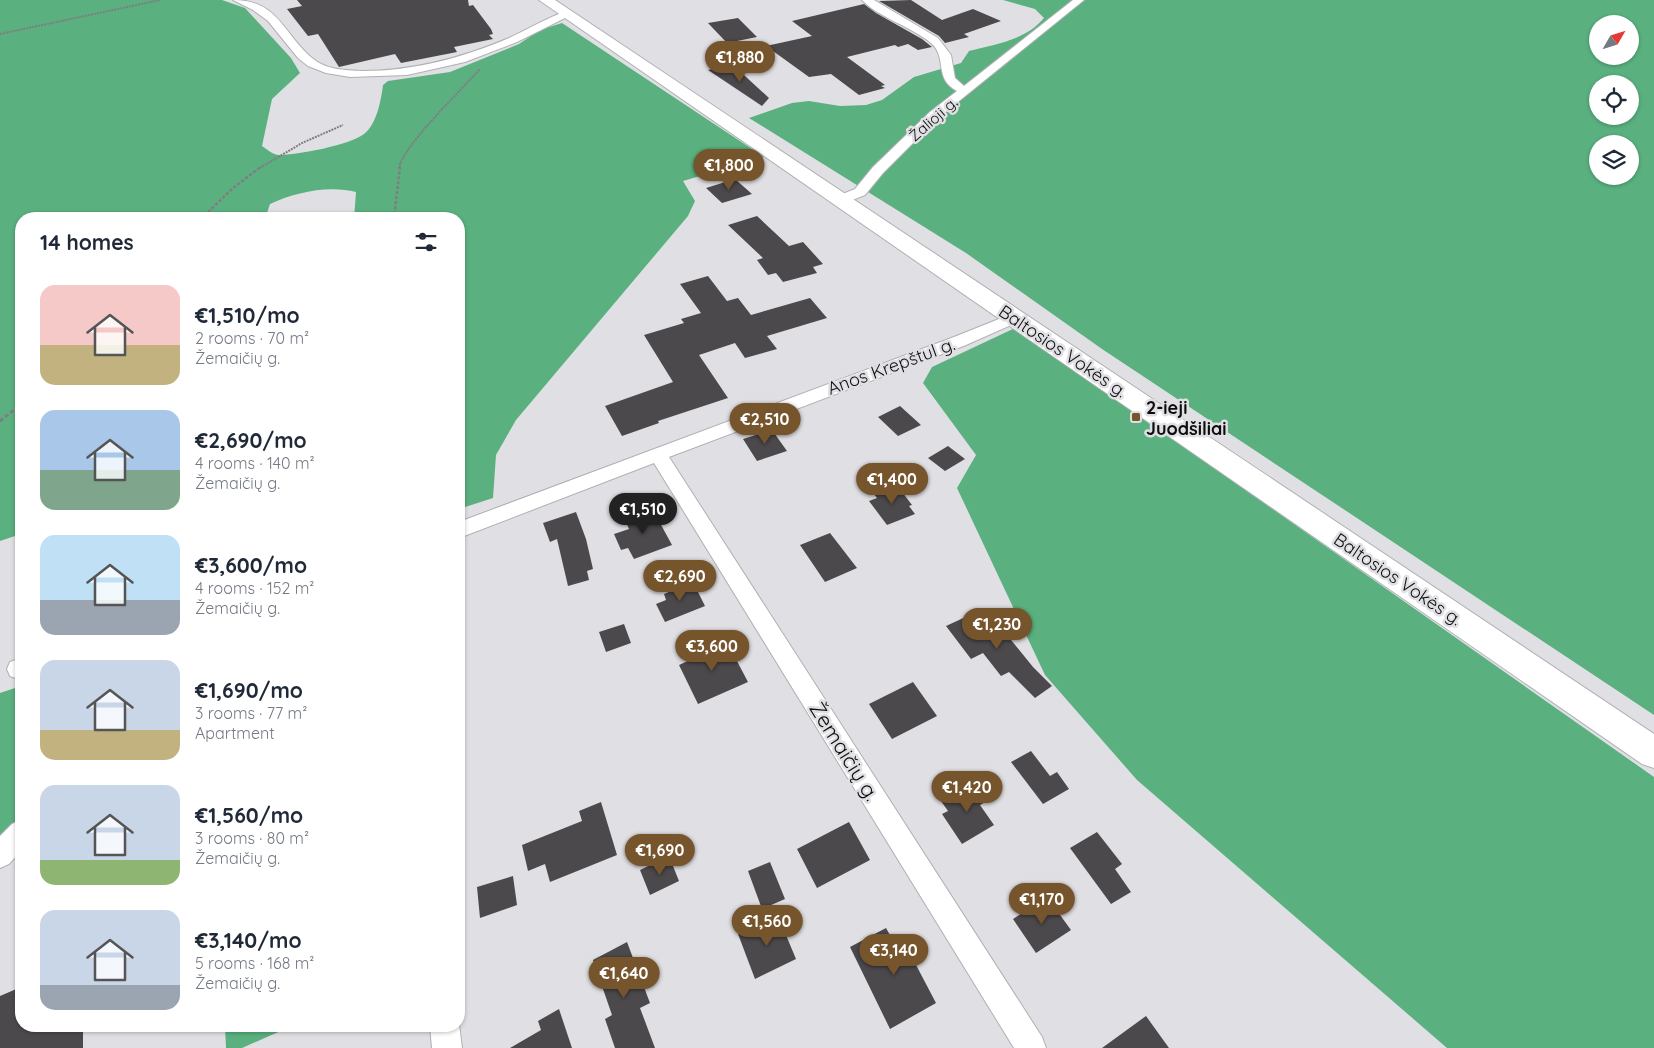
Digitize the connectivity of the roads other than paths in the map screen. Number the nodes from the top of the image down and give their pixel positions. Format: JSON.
{"nodes":[{"id":1,"x":238,"y":0,"type":"edge"},
{"id":2,"x":546,"y":0,"type":"edge"},
{"id":3,"x":867,"y":0,"type":"edge"},
{"id":4,"x":1080,"y":0,"type":"edge"},
{"id":5,"x":568,"y":14,"type":"junction"},
{"id":6,"x":965,"y":91,"type":"junction"},
{"id":7,"x":840,"y":200,"type":"junction"},
{"id":8,"x":1014,"y":318,"type":"junction"},
{"id":9,"x":658,"y":454,"type":"junction"},
{"id":10,"x":465,"y":528,"type":"edge"},
{"id":11,"x":1654,"y":753,"type":"edge"},
{"id":12,"x":15,"y":839,"type":"edge"},
{"id":13,"x":0,"y":855,"type":"edge"},
{"id":14,"x":446,"y":1032,"type":"edge"},
{"id":15,"x":447,"y":1048,"type":"edge"},
{"id":16,"x":1031,"y":1048,"type":"edge"}],
"edges":[{"from":1,"to":5,"type":"street"},
{"from":2,"to":5,"type":"main road","name":"Baltosios Vokės g."},
{"from":3,"to":6,"type":"street","name":"Žalioji g."},
{"from":4,"to":6,"type":"street"},
{"from":5,"to":7,"type":"main road","name":"Baltosios Vokės g."},
{"from":6,"to":7,"type":"street","name":"Žalioji g."},
{"from":7,"to":8,"type":"main road","name":"Baltosios Vokės g."},
{"from":8,"to":9,"type":"street","name":"Anos Krepštul g."},
{"from":8,"to":11,"type":"main road","name":"Baltosios Vokės g."},
{"from":9,"to":10,"type":"street","name":"Anos Krepštul g."},
{"from":9,"to":16,"type":"street","name":"Žemaičių g."},
{"from":12,"to":13,"type":"street"},
{"from":14,"to":15,"type":"street"}]}
